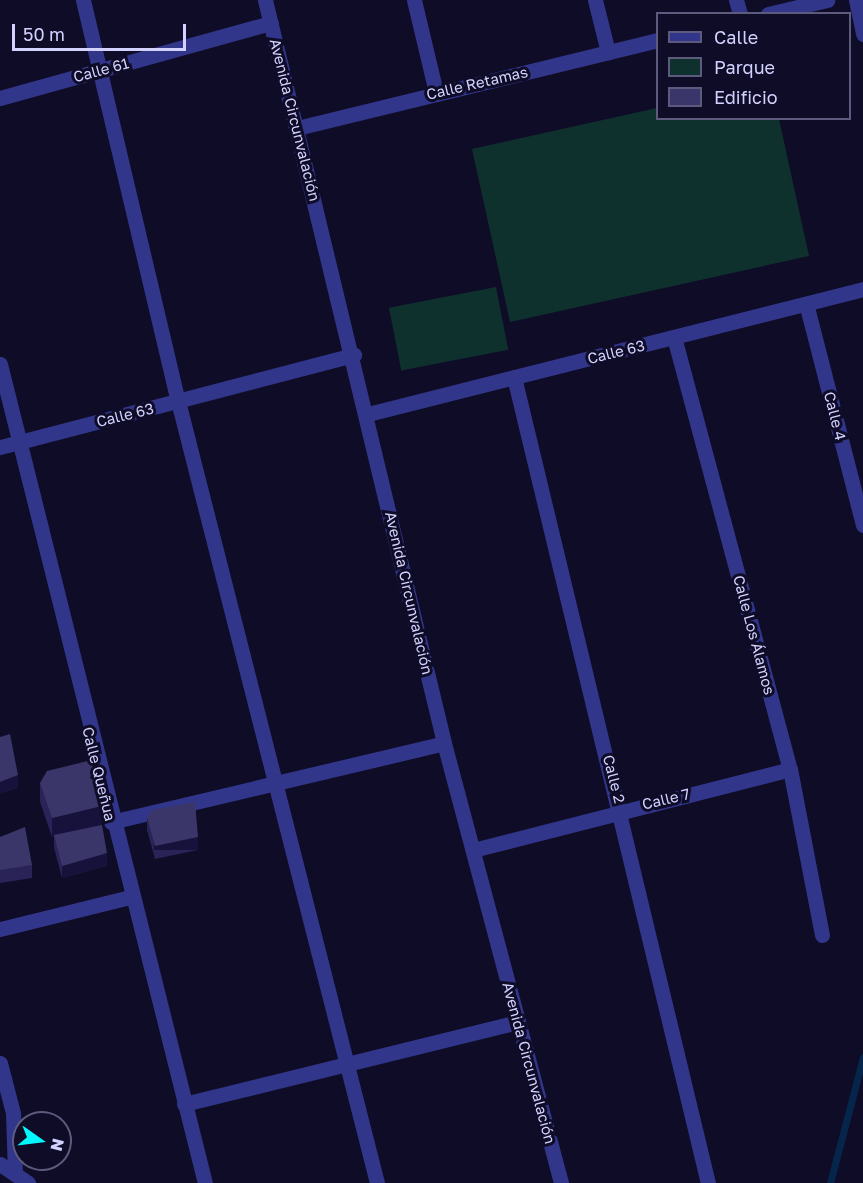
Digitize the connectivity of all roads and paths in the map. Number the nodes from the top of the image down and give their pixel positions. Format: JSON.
{"nodes":[{"id":1,"x":83,"y":0,"type":"edge"},
{"id":2,"x":266,"y":0,"type":"edge"},
{"id":3,"x":414,"y":0,"type":"edge"},
{"id":4,"x":595,"y":0,"type":"edge"},
{"id":5,"x":827,"y":0,"type":"edge"},
{"id":6,"x":855,"y":0,"type":"edge"},
{"id":7,"x":776,"y":12,"type":"edge"},
{"id":8,"x":271,"y":23,"type":"junction"},
{"id":9,"x":863,"y":34,"type":"edge"},
{"id":10,"x":656,"y":40,"type":"edge"},
{"id":11,"x":608,"y":52,"type":"junction"},
{"id":12,"x":100,"y":71,"type":"junction"},
{"id":13,"x":436,"y":92,"type":"junction"},
{"id":14,"x":0,"y":98,"type":"edge"},
{"id":15,"x":297,"y":128,"type":"junction"},
{"id":16,"x":863,"y":289,"type":"edge"},
{"id":17,"x":807,"y":307,"type":"junction"},
{"id":18,"x":674,"y":337,"type":"junction"},
{"id":19,"x":354,"y":355,"type":"junction"},
{"id":20,"x":0,"y":364,"type":"edge"},
{"id":21,"x":513,"y":377,"type":"junction"},
{"id":22,"x":178,"y":401,"type":"junction"},
{"id":23,"x":368,"y":414,"type":"junction"},
{"id":24,"x":18,"y":442,"type":"junction"},
{"id":25,"x":0,"y":447,"type":"edge"},
{"id":26,"x":863,"y":525,"type":"edge"},
{"id":27,"x":444,"y":743,"type":"junction"},
{"id":28,"x":790,"y":769,"type":"junction"},
{"id":29,"x":277,"y":782,"type":"junction"},
{"id":30,"x":621,"y":809,"type":"junction"},
{"id":31,"x":111,"y":822,"type":"junction"},
{"id":32,"x":473,"y":850,"type":"junction"},
{"id":33,"x":130,"y":897,"type":"junction"},
{"id":34,"x":0,"y":928,"type":"edge"},
{"id":35,"x":822,"y":935,"type":"dead end"},
{"id":36,"x":518,"y":1022,"type":"junction"},
{"id":37,"x":0,"y":1063,"type":"edge"},
{"id":38,"x":351,"y":1065,"type":"junction"},
{"id":39,"x":184,"y":1104,"type":"junction"},
{"id":40,"x":0,"y":1164,"type":"edge"},
{"id":41,"x":21,"y":1179,"type":"edge"},
{"id":42,"x":205,"y":1183,"type":"edge"},
{"id":43,"x":377,"y":1183,"type":"edge"},
{"id":44,"x":561,"y":1183,"type":"edge"},
{"id":45,"x":708,"y":1183,"type":"edge"}],
"edges":[{"from":1,"to":12,"type":"street"},
{"from":2,"to":8,"type":"street","name":"Avenida Circunvalación"},
{"from":3,"to":13,"type":"street"},
{"from":4,"to":11,"type":"street"},
{"from":5,"to":7,"type":"street"},
{"from":6,"to":9,"type":"street"},
{"from":8,"to":12,"type":"street","name":"Calle 61"},
{"from":8,"to":15,"type":"street","name":"Avenida Circunvalación"},
{"from":10,"to":11,"type":"street","name":"Calle Retamas"},
{"from":11,"to":13,"type":"street","name":"Calle Retamas"},
{"from":12,"to":14,"type":"street","name":"Calle 61"},
{"from":12,"to":22,"type":"street"},
{"from":13,"to":15,"type":"street","name":"Calle Retamas"},
{"from":15,"to":19,"type":"street","name":"Avenida Circunvalación"},
{"from":16,"to":17,"type":"street","name":"Calle 63"},
{"from":17,"to":18,"type":"street","name":"Calle 63"},
{"from":17,"to":26,"type":"street","name":"Calle 4"},
{"from":18,"to":21,"type":"street","name":"Calle 63"},
{"from":18,"to":28,"type":"street","name":"Calle Los Álamos"},
{"from":19,"to":22,"type":"street","name":"Calle 63"},
{"from":19,"to":23,"type":"street","name":"Avenida Circunvalación"},
{"from":20,"to":24,"type":"street","name":"Calle Queñua"},
{"from":21,"to":23,"type":"street","name":"Calle 63"},
{"from":21,"to":30,"type":"street","name":"Calle 2"},
{"from":22,"to":24,"type":"street","name":"Calle 63"},
{"from":22,"to":29,"type":"street"},
{"from":23,"to":27,"type":"street","name":"Avenida Circunvalación"},
{"from":24,"to":25,"type":"street","name":"Calle 63"},
{"from":24,"to":31,"type":"street","name":"Calle Queñua"},
{"from":27,"to":29,"type":"street"},
{"from":27,"to":32,"type":"street","name":"Avenida Circunvalación"},
{"from":28,"to":30,"type":"street","name":"Calle 7"},
{"from":28,"to":35,"type":"street","name":"Calle Los Álamos"},
{"from":29,"to":31,"type":"street"},
{"from":29,"to":38,"type":"street"},
{"from":30,"to":32,"type":"street","name":"Calle 7"},
{"from":30,"to":45,"type":"street","name":"Calle 2"},
{"from":31,"to":33,"type":"street","name":"Calle Queñua"},
{"from":32,"to":36,"type":"street","name":"Avenida Circunvalación"},
{"from":33,"to":34,"type":"street"},
{"from":33,"to":39,"type":"street","name":"Calle Queñua"},
{"from":36,"to":38,"type":"street"},
{"from":36,"to":44,"type":"street","name":"Avenida Circunvalación"},
{"from":37,"to":41,"type":"street"},
{"from":38,"to":39,"type":"street"},
{"from":38,"to":43,"type":"street"},
{"from":39,"to":42,"type":"street","name":"Calle Queñua"},
{"from":40,"to":41,"type":"street"}]}
